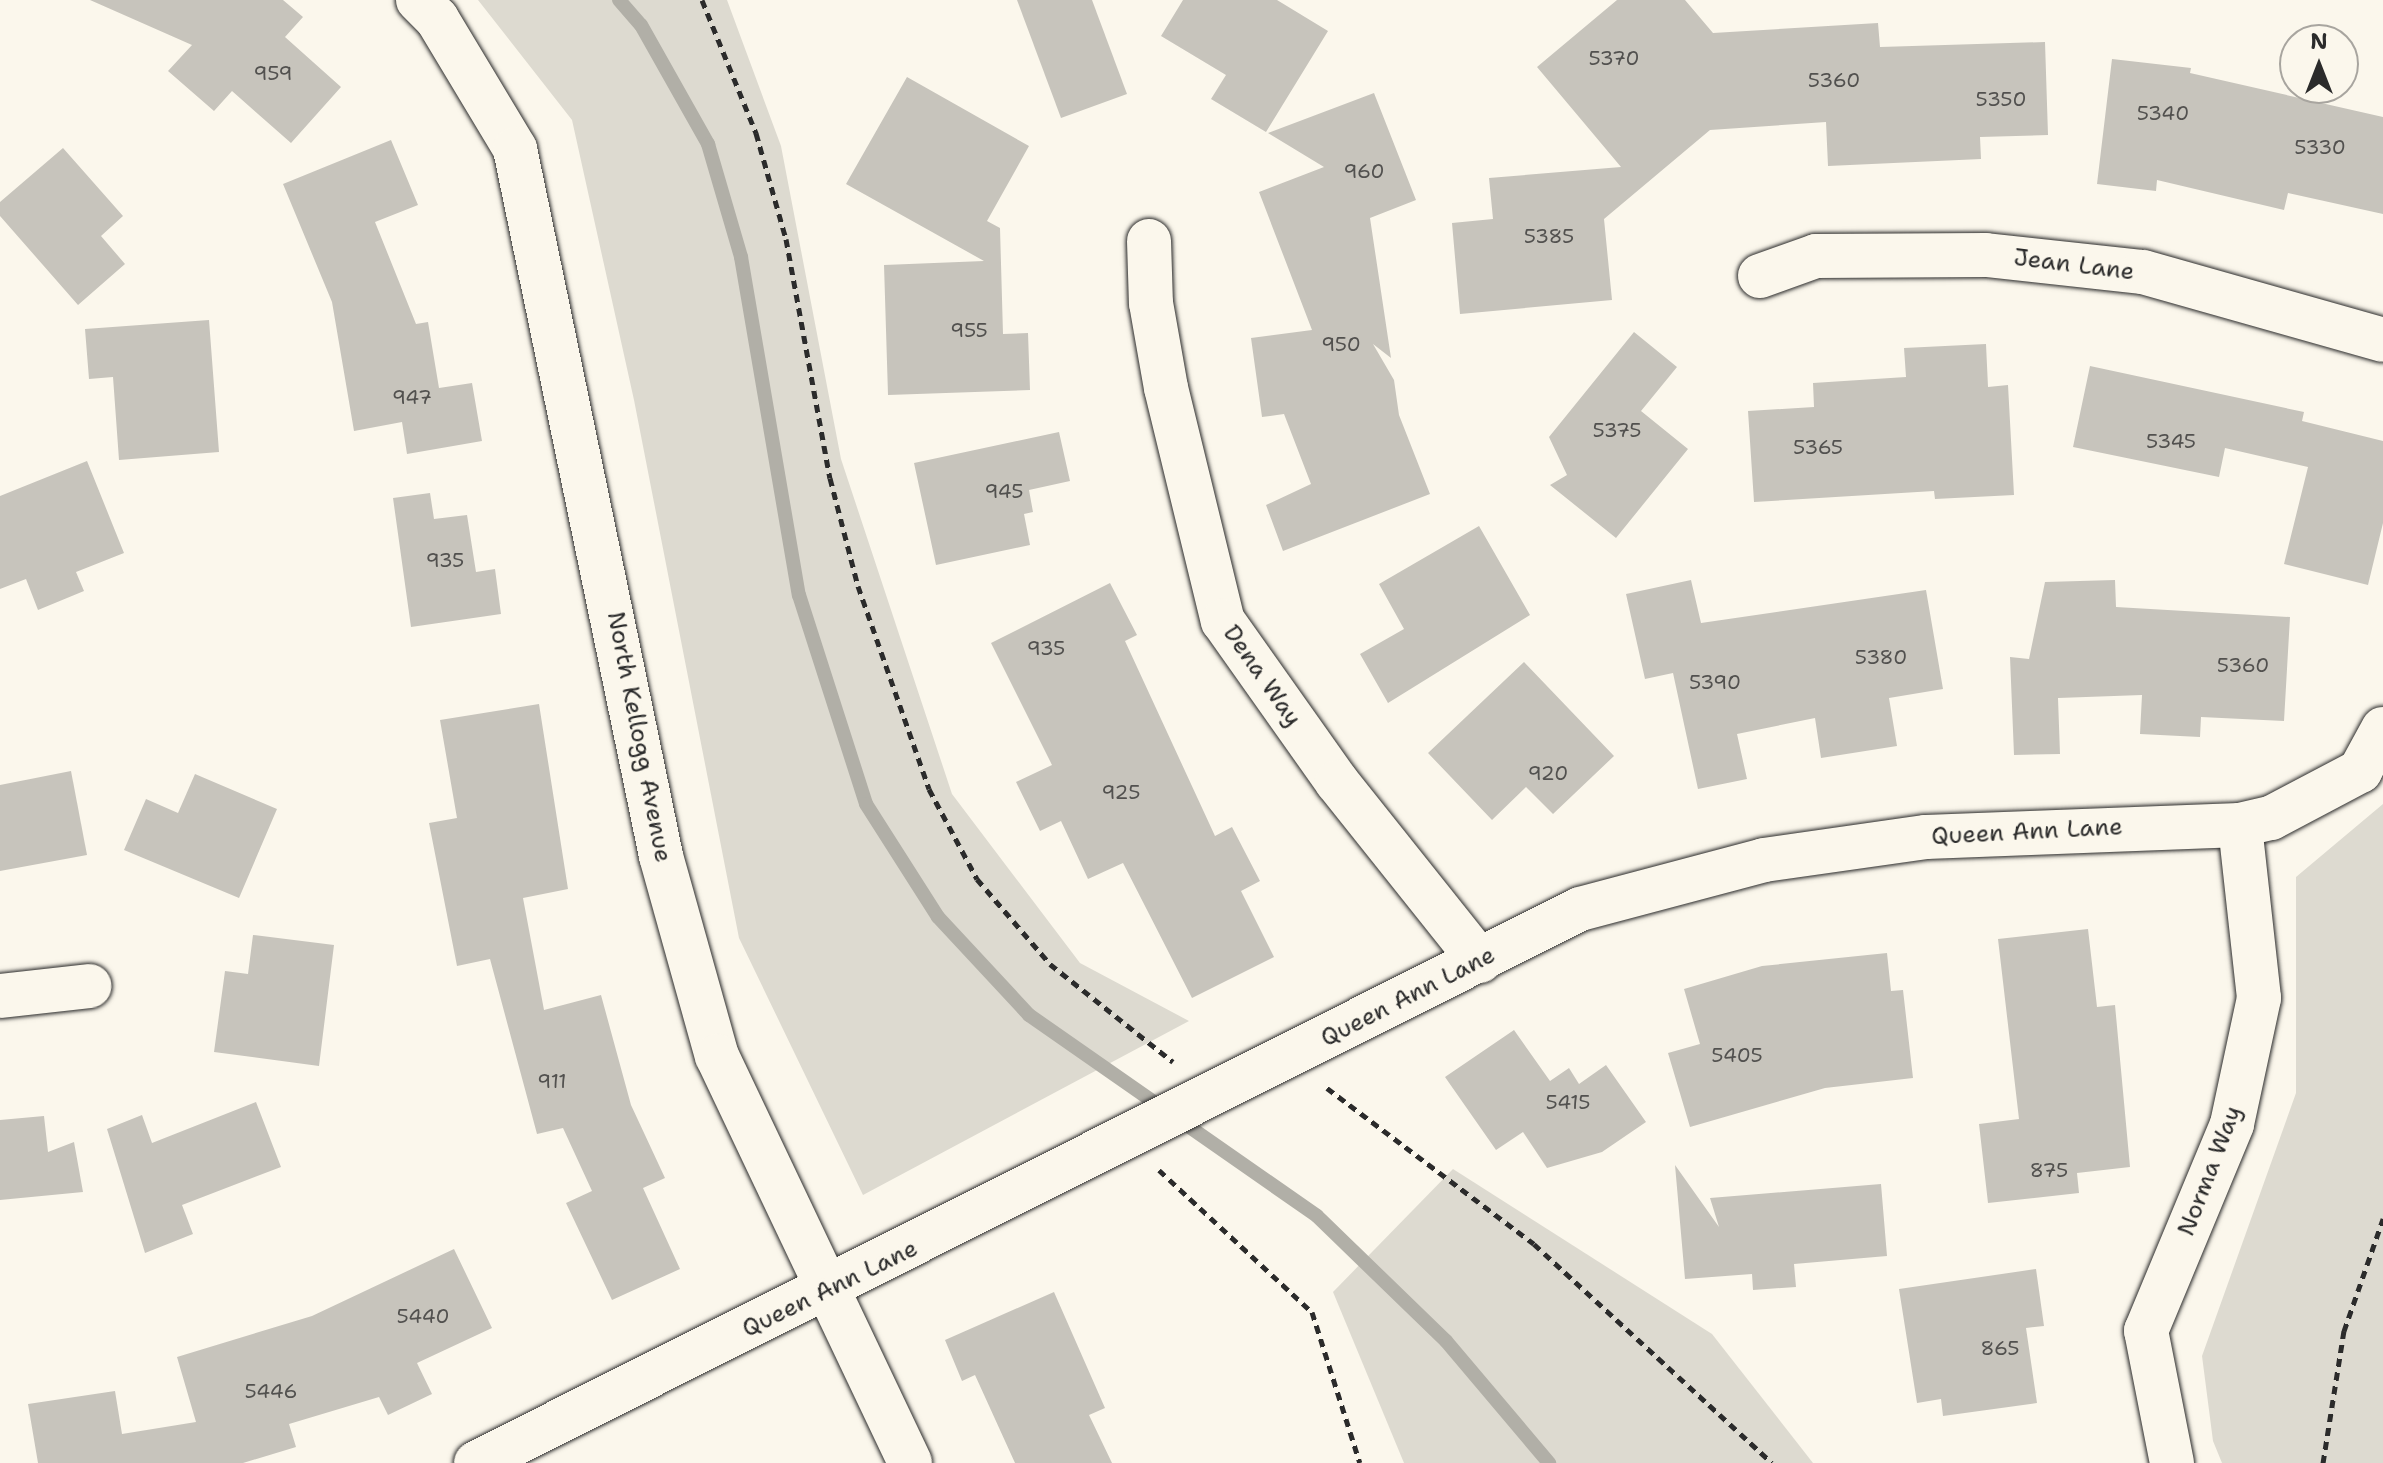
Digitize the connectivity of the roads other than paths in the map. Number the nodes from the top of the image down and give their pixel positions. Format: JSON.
{"nodes":[{"id":1,"x":418,"y":0,"type":"edge"},
{"id":2,"x":1149,"y":241,"type":"dead end"},
{"id":3,"x":1760,"y":276,"type":"dead end"},
{"id":4,"x":2383,"y":340,"type":"edge"},
{"id":5,"x":2383,"y":729,"type":"edge"},
{"id":6,"x":2240,"y":825,"type":"junction"},
{"id":7,"x":1480,"y":961,"type":"junction"},
{"id":8,"x":89,"y":986,"type":"dead end"},
{"id":9,"x":0,"y":996,"type":"edge"},
{"id":10,"x":825,"y":1293,"type":"junction"},
{"id":11,"x":476,"y":1463,"type":"edge"},
{"id":12,"x":910,"y":1463,"type":"edge"},
{"id":13,"x":2172,"y":1463,"type":"edge"}],
"edges":[{"from":1,"to":10,"type":"street","name":"North Kellogg Avenue"},
{"from":2,"to":7,"type":"street","name":"Dena Way"},
{"from":3,"to":4,"type":"street","name":"Jean Lane"},
{"from":5,"to":6,"type":"street","name":"Queen Ann Lane"},
{"from":6,"to":7,"type":"street","name":"Queen Ann Lane"},
{"from":6,"to":13,"type":"street","name":"Norma Way"},
{"from":7,"to":10,"type":"street","name":"Queen Ann Lane"},
{"from":8,"to":9,"type":"street"},
{"from":10,"to":11,"type":"street","name":"Queen Ann Lane"},
{"from":10,"to":12,"type":"street","name":"North Kellogg Avenue"}]}
